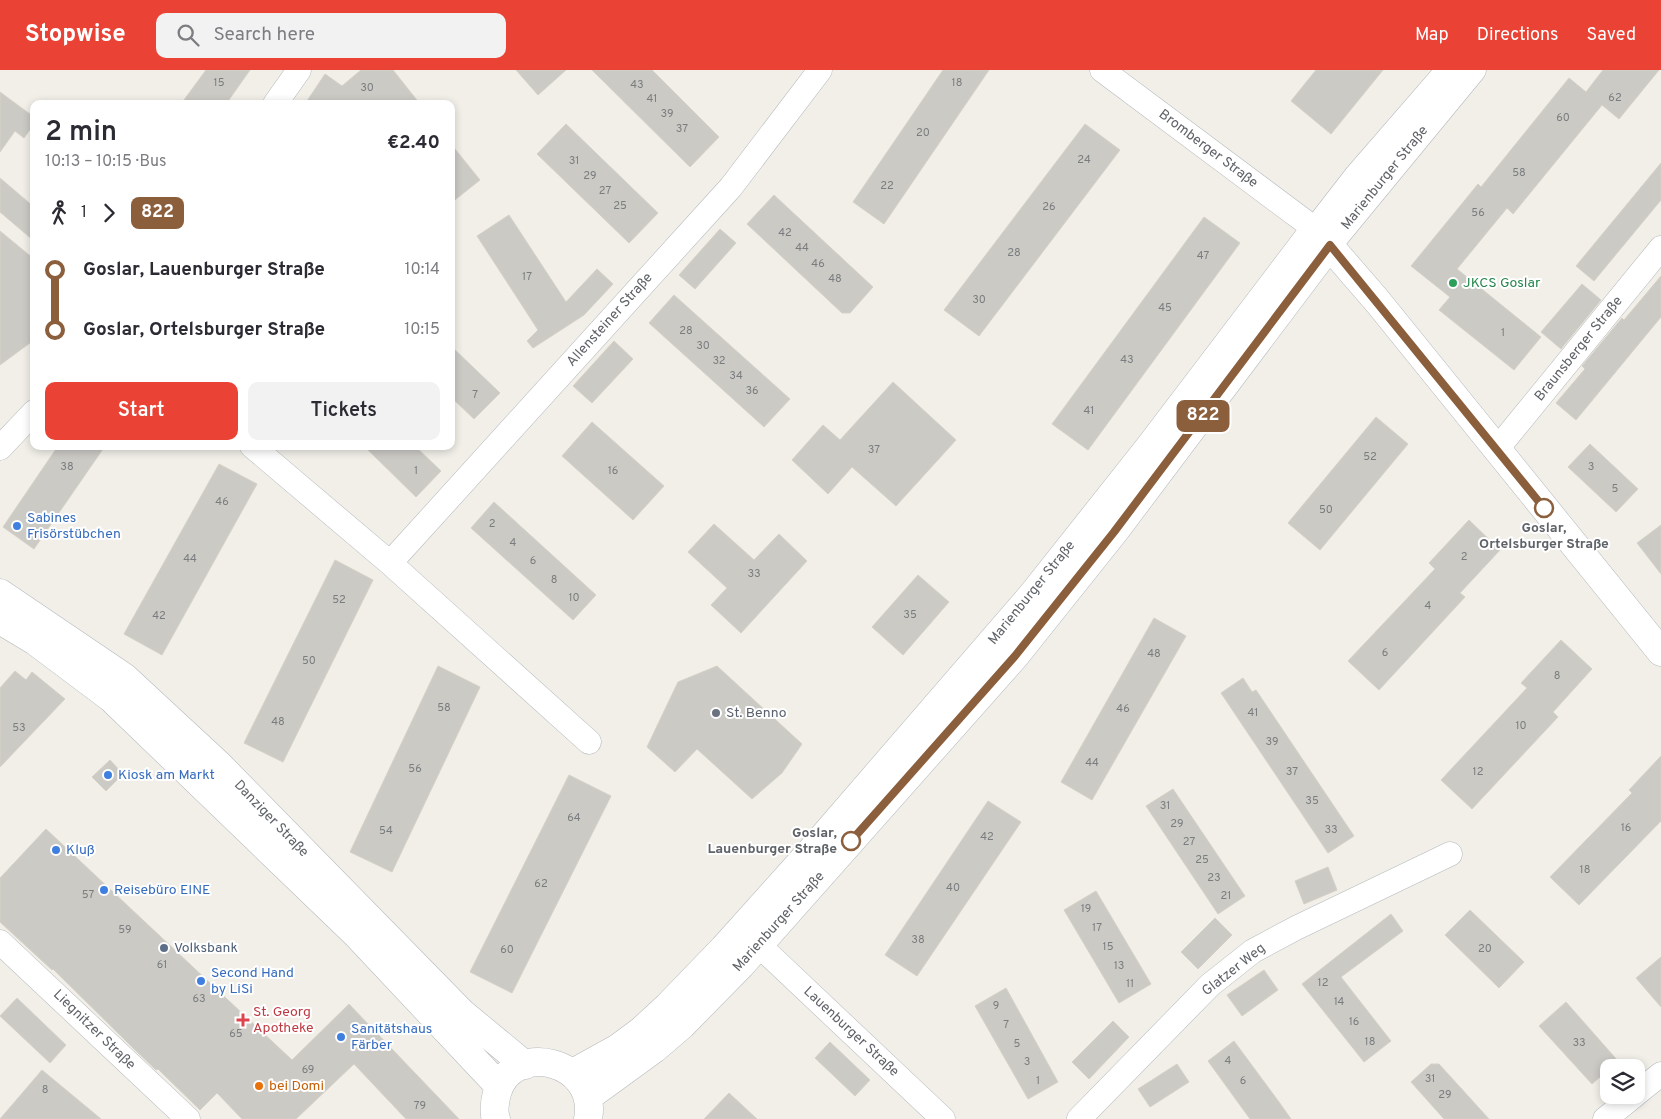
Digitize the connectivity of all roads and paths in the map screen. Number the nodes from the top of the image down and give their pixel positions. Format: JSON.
{"nodes":[{"id":1,"x":299,"y":70,"type":"edge"},
{"id":2,"x":820,"y":70,"type":"edge"},
{"id":3,"x":1448,"y":70,"type":"edge"},
{"id":4,"x":1474,"y":70,"type":"edge"},
{"id":5,"x":1111,"y":72,"type":"edge"},
{"id":6,"x":277,"y":100,"type":"edge"},
{"id":7,"x":1322,"y":237,"type":"junction"},
{"id":8,"x":1661,"y":248,"type":"edge"},
{"id":9,"x":30,"y":416,"type":"edge"},
{"id":10,"x":0,"y":448,"type":"edge"},
{"id":11,"x":1497,"y":449,"type":"junction"},
{"id":12,"x":257,"y":450,"type":"edge"},
{"id":13,"x":390,"y":563,"type":"junction"},
{"id":14,"x":0,"y":593,"type":"edge"},
{"id":15,"x":0,"y":620,"type":"edge"},
{"id":16,"x":1661,"y":652,"type":"edge"},
{"id":17,"x":589,"y":742,"type":"dead end"},
{"id":18,"x":1450,"y":854,"type":"dead end"},
{"id":19,"x":750,"y":937,"type":"junction"},
{"id":20,"x":0,"y":942,"type":"edge"},
{"id":21,"x":525,"y":1065,"type":"junction"},
{"id":22,"x":573,"y":1073,"type":"junction"},
{"id":23,"x":1661,"y":1074,"type":"edge"},
{"id":24,"x":499,"y":1086,"type":"junction"},
{"id":25,"x":1645,"y":1086,"type":"edge"},
{"id":26,"x":1623,"y":1104,"type":"edge"},
{"id":27,"x":588,"y":1108,"type":"edge"},
{"id":28,"x":188,"y":1119,"type":"edge"},
{"id":29,"x":496,"y":1119,"type":"edge"},
{"id":30,"x":943,"y":1119,"type":"edge"},
{"id":31,"x":1079,"y":1119,"type":"edge"},
{"id":32,"x":1605,"y":1119,"type":"edge"}],
"edges":[{"from":1,"to":6,"type":"street"},
{"from":2,"to":13,"type":"street","name":"Allensteiner Straße"},
{"from":3,"to":7,"type":"street","name":"Marienburger Straße"},
{"from":4,"to":7,"type":"street","name":"Marienburger Straße"},
{"from":5,"to":7,"type":"street","name":"Bromberger Straße"},
{"from":7,"to":11,"type":"street"},
{"from":7,"to":19,"type":"street","name":"Marienburger Straße"},
{"from":8,"to":11,"type":"street","name":"Braunsberger Straße"},
{"from":9,"to":10,"type":"street"},
{"from":11,"to":16,"type":"street"},
{"from":12,"to":13,"type":"street"},
{"from":13,"to":17,"type":"street"},
{"from":14,"to":21,"type":"street","name":"Danziger Straße"},
{"from":15,"to":24,"type":"street","name":"Danziger Straße"},
{"from":18,"to":31,"type":"street","name":"Glatzer Weg"},
{"from":19,"to":22,"type":"street","name":"Marienburger Straße"},
{"from":19,"to":27,"type":"street","name":"Marienburger Straße"},
{"from":19,"to":30,"type":"street","name":"Lauenburger Straße"},
{"from":20,"to":28,"type":"street","name":"Liegnitzer Straße"},
{"from":21,"to":22,"type":"street"},
{"from":21,"to":24,"type":"street"},
{"from":22,"to":27,"type":"street","name":"Marienburger Straße"},
{"from":23,"to":25,"type":"street"},
{"from":24,"to":29,"type":"street"},
{"from":26,"to":32,"type":"street"}]}
